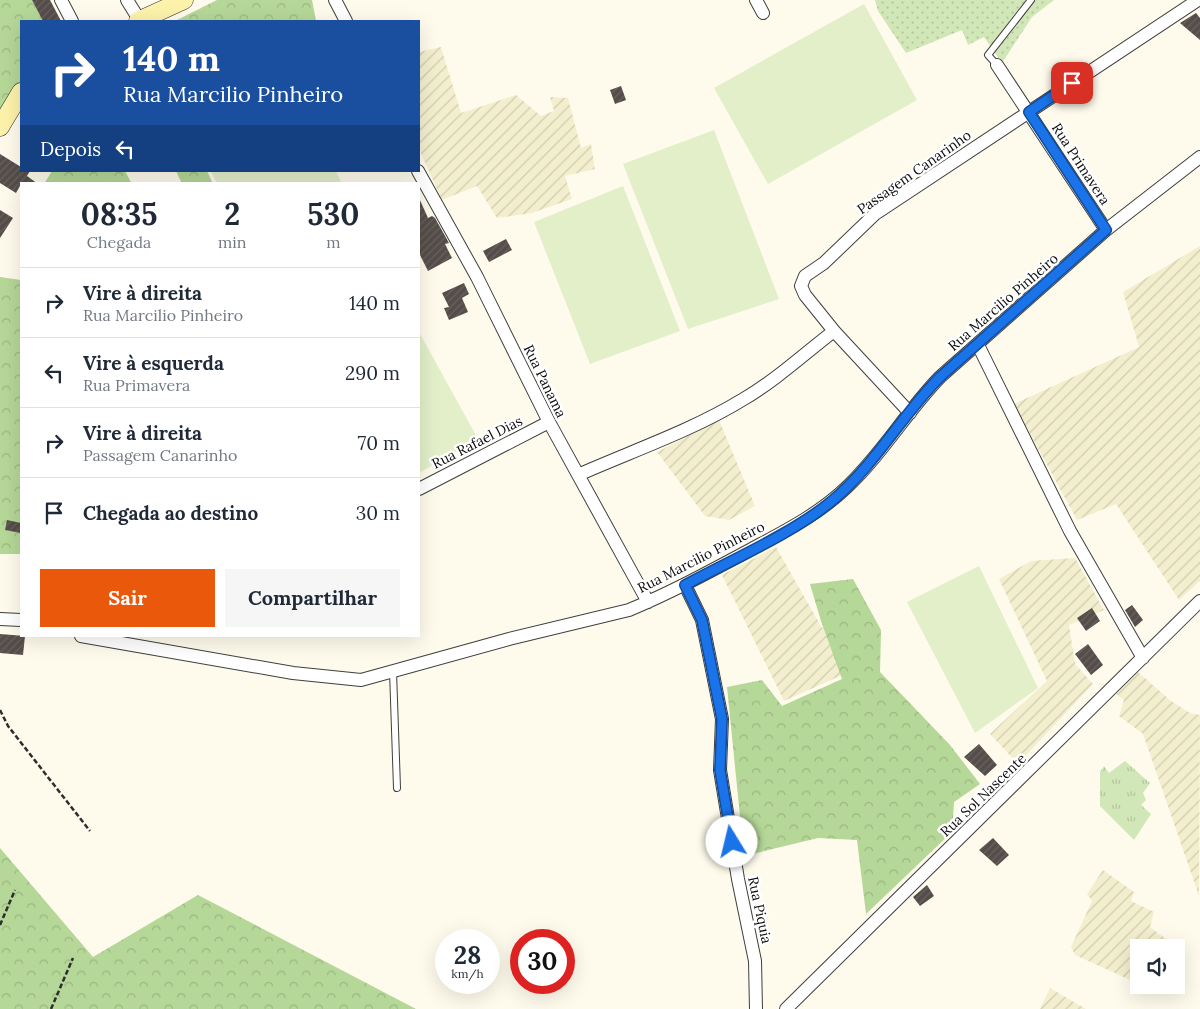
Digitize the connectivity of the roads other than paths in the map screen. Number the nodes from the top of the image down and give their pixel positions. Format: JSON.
{"nodes":[{"id":1,"x":61,"y":0,"type":"edge"},
{"id":2,"x":127,"y":0,"type":"edge"},
{"id":3,"x":184,"y":0,"type":"edge"},
{"id":4,"x":336,"y":0,"type":"edge"},
{"id":5,"x":756,"y":0,"type":"edge"},
{"id":6,"x":1031,"y":0,"type":"edge"},
{"id":7,"x":1198,"y":0,"type":"edge"},
{"id":8,"x":763,"y":12,"type":"dead end"},
{"id":9,"x":71,"y":20,"type":"edge"},
{"id":10,"x":138,"y":20,"type":"edge"},
{"id":11,"x":141,"y":20,"type":"edge"},
{"id":12,"x":346,"y":20,"type":"edge"},
{"id":13,"x":997,"y":65,"type":"joint"},
{"id":14,"x":20,"y":94,"type":"edge"},
{"id":15,"x":1029,"y":112,"type":"junction"},
{"id":16,"x":0,"y":127,"type":"edge"},
{"id":17,"x":1200,"y":157,"type":"edge"},
{"id":18,"x":419,"y":172,"type":"edge"},
{"id":19,"x":1106,"y":230,"type":"junction"},
{"id":20,"x":834,"y":331,"type":"junction"},
{"id":21,"x":978,"y":345,"type":"junction"},
{"id":22,"x":910,"y":413,"type":"junction"},
{"id":23,"x":549,"y":422,"type":"junction"},
{"id":24,"x":578,"y":475,"type":"junction"},
{"id":25,"x":420,"y":488,"type":"edge"},
{"id":26,"x":685,"y":585,"type":"junction"},
{"id":27,"x":1200,"y":601,"type":"edge"},
{"id":28,"x":648,"y":602,"type":"junction"},
{"id":29,"x":0,"y":619,"type":"edge"},
{"id":30,"x":20,"y":620,"type":"edge"},
{"id":31,"x":87,"y":637,"type":"edge"},
{"id":32,"x":1143,"y":658,"type":"junction"},
{"id":33,"x":393,"y":671,"type":"junction"},
{"id":34,"x":397,"y":788,"type":"dead end"},
{"id":35,"x":756,"y":1009,"type":"edge"},
{"id":36,"x":786,"y":1009,"type":"edge"}],
"edges":[{"from":1,"to":9,"type":"street"},
{"from":2,"to":10,"type":"street"},
{"from":3,"to":11,"type":"street"},
{"from":4,"to":12,"type":"street"},
{"from":5,"to":8,"type":"street"},
{"from":6,"to":13,"type":"lane"},
{"from":7,"to":15,"type":"street","name":"Passagem Canarinho"},
{"from":13,"to":15,"type":"street","name":"Rua Primavera"},
{"from":14,"to":16,"type":"street"},
{"from":15,"to":19,"type":"street","name":"Rua Primavera"},
{"from":15,"to":20,"type":"street","name":"Passagem Canarinho"},
{"from":17,"to":19,"type":"street","name":"Rua Marcilio Pinheiro"},
{"from":18,"to":23,"type":"street","name":"Rua Panama"},
{"from":19,"to":21,"type":"street","name":"Rua Marcilio Pinheiro"},
{"from":20,"to":22,"type":"street","name":"Passagem Canarinho"},
{"from":20,"to":24,"type":"street"},
{"from":21,"to":22,"type":"street","name":"Rua Marcilio Pinheiro"},
{"from":21,"to":32,"type":"street"},
{"from":22,"to":26,"type":"street","name":"Rua Marcilio Pinheiro"},
{"from":23,"to":24,"type":"street","name":"Rua Panama"},
{"from":23,"to":25,"type":"street","name":"Rua Rafael Dias"},
{"from":24,"to":28,"type":"street","name":"Rua Panama"},
{"from":26,"to":28,"type":"street","name":"Rua Marcilio Pinheiro"},
{"from":26,"to":35,"type":"street","name":"Rua Piquia"},
{"from":27,"to":32,"type":"street","name":"Rua Sol Nascente"},
{"from":28,"to":33,"type":"street","name":"Rua Marcilio Pinheiro"},
{"from":29,"to":30,"type":"street"},
{"from":31,"to":33,"type":"street","name":"Rua Marcilio Pinheiro"},
{"from":32,"to":36,"type":"street","name":"Rua Sol Nascente"},
{"from":33,"to":34,"type":"lane"}]}
